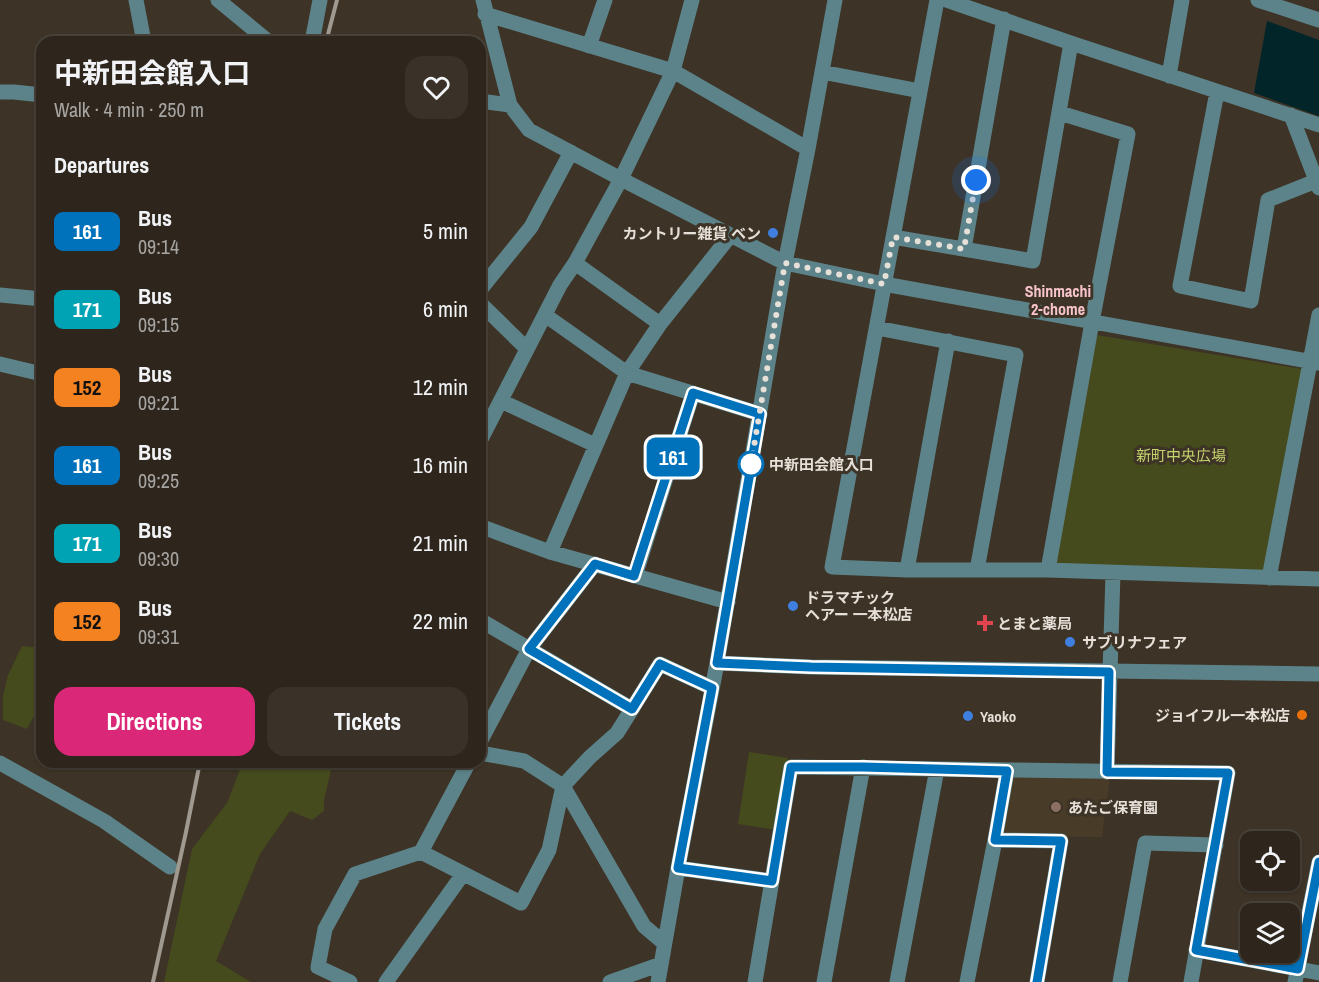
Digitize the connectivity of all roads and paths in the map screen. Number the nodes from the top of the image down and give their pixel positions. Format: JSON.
{"nodes":[{"id":1,"x":136,"y":0,"type":"edge"},
{"id":2,"x":218,"y":0,"type":"edge"},
{"id":3,"x":320,"y":0,"type":"edge"},
{"id":4,"x":605,"y":0,"type":"edge"},
{"id":5,"x":692,"y":0,"type":"edge"},
{"id":6,"x":835,"y":0,"type":"edge"},
{"id":7,"x":937,"y":0,"type":"edge"},
{"id":8,"x":946,"y":0,"type":"edge"},
{"id":9,"x":1182,"y":0,"type":"edge"},
{"id":10,"x":1258,"y":0,"type":"edge"},
{"id":11,"x":484,"y":7,"type":"edge"},
{"id":12,"x":1004,"y":19,"type":"junction"},
{"id":13,"x":1319,"y":20,"type":"edge"},
{"id":14,"x":143,"y":36,"type":"edge"},
{"id":15,"x":262,"y":36,"type":"edge"},
{"id":16,"x":313,"y":36,"type":"edge"},
{"id":17,"x":1071,"y":43,"type":"junction"},
{"id":18,"x":589,"y":46,"type":"junction"},
{"id":19,"x":673,"y":70,"type":"junction"},
{"id":20,"x":822,"y":72,"type":"junction"},
{"id":21,"x":1169,"y":76,"type":"junction"},
{"id":22,"x":920,"y":91,"type":"junction"},
{"id":23,"x":0,"y":92,"type":"edge"},
{"id":24,"x":1217,"y":92,"type":"junction"},
{"id":25,"x":36,"y":94,"type":"edge"},
{"id":26,"x":486,"y":102,"type":"edge"},
{"id":27,"x":510,"y":105,"type":"junction"},
{"id":28,"x":1060,"y":113,"type":"junction"},
{"id":29,"x":1291,"y":115,"type":"junction"},
{"id":30,"x":1319,"y":125,"type":"edge"},
{"id":31,"x":808,"y":149,"type":"junction"},
{"id":32,"x":571,"y":152,"type":"junction"},
{"id":33,"x":621,"y":179,"type":"junction"},
{"id":34,"x":1318,"y":185,"type":"edge"},
{"id":35,"x":730,"y":236,"type":"junction"},
{"id":36,"x":893,"y":237,"type":"junction"},
{"id":37,"x":964,"y":249,"type":"junction"},
{"id":38,"x":575,"y":263,"type":"junction"},
{"id":39,"x":785,"y":263,"type":"junction"},
{"id":40,"x":486,"y":283,"type":"edge"},
{"id":41,"x":884,"y":284,"type":"junction"},
{"id":42,"x":0,"y":295,"type":"edge"},
{"id":43,"x":36,"y":298,"type":"edge"},
{"id":44,"x":486,"y":309,"type":"edge"},
{"id":45,"x":545,"y":315,"type":"junction"},
{"id":46,"x":1319,"y":315,"type":"edge"},
{"id":47,"x":1092,"y":322,"type":"junction"},
{"id":48,"x":660,"y":324,"type":"junction"},
{"id":49,"x":877,"y":328,"type":"junction"},
{"id":50,"x":948,"y":341,"type":"junction"},
{"id":51,"x":527,"y":349,"type":"junction"},
{"id":52,"x":1314,"y":362,"type":"edge"},
{"id":53,"x":0,"y":364,"type":"edge"},
{"id":54,"x":36,"y":373,"type":"edge"},
{"id":55,"x":627,"y":373,"type":"junction"},
{"id":56,"x":693,"y":393,"type":"junction"},
{"id":57,"x":501,"y":401,"type":"junction"},
{"id":58,"x":760,"y":414,"type":"junction"},
{"id":59,"x":486,"y":430,"type":"edge"},
{"id":60,"x":596,"y":445,"type":"junction"},
{"id":61,"x":486,"y":528,"type":"edge"},
{"id":62,"x":550,"y":552,"type":"junction"},
{"id":63,"x":595,"y":564,"type":"junction"},
{"id":64,"x":907,"y":570,"type":"junction"},
{"id":65,"x":977,"y":570,"type":"junction"},
{"id":66,"x":1048,"y":570,"type":"junction"},
{"id":67,"x":1113,"y":573,"type":"junction"},
{"id":68,"x":634,"y":576,"type":"junction"},
{"id":69,"x":1269,"y":578,"type":"junction"},
{"id":70,"x":1319,"y":579,"type":"edge"},
{"id":71,"x":728,"y":602,"type":"junction"},
{"id":72,"x":486,"y":624,"type":"edge"},
{"id":73,"x":529,"y":649,"type":"junction"},
{"id":74,"x":717,"y":663,"type":"junction"},
{"id":75,"x":1109,"y":672,"type":"junction"},
{"id":76,"x":1319,"y":674,"type":"edge"},
{"id":77,"x":712,"y":688,"type":"junction"},
{"id":78,"x":632,"y":709,"type":"junction"},
{"id":79,"x":486,"y":731,"type":"edge"},
{"id":80,"x":486,"y":754,"type":"edge"},
{"id":81,"x":0,"y":763,"type":"edge"},
{"id":82,"x":863,"y":767,"type":"junction"},
{"id":83,"x":466,"y":768,"type":"edge"},
{"id":84,"x":938,"y":769,"type":"junction"},
{"id":85,"x":1007,"y":771,"type":"junction"},
{"id":86,"x":1107,"y":772,"type":"junction"},
{"id":87,"x":563,"y":786,"type":"junction"},
{"id":88,"x":995,"y":840,"type":"junction"},
{"id":89,"x":1216,"y":845,"type":"junction"},
{"id":90,"x":421,"y":852,"type":"junction"},
{"id":91,"x":1319,"y":862,"type":"edge"},
{"id":92,"x":170,"y":867,"type":"dead end"},
{"id":93,"x":678,"y":868,"type":"junction"},
{"id":94,"x":463,"y":874,"type":"junction"},
{"id":95,"x":772,"y":881,"type":"junction"},
{"id":96,"x":664,"y":943,"type":"junction"},
{"id":97,"x":1196,"y":950,"type":"junction"},
{"id":98,"x":661,"y":964,"type":"junction"},
{"id":99,"x":1319,"y":973,"type":"edge"},
{"id":100,"x":1296,"y":975,"type":"edge"},
{"id":101,"x":350,"y":982,"type":"edge"},
{"id":102,"x":386,"y":982,"type":"edge"},
{"id":103,"x":610,"y":982,"type":"edge"},
{"id":104,"x":658,"y":982,"type":"edge"},
{"id":105,"x":755,"y":982,"type":"edge"},
{"id":106,"x":824,"y":982,"type":"edge"},
{"id":107,"x":897,"y":982,"type":"edge"},
{"id":108,"x":967,"y":982,"type":"edge"},
{"id":109,"x":1037,"y":982,"type":"edge"},
{"id":110,"x":1120,"y":982,"type":"edge"},
{"id":111,"x":1191,"y":982,"type":"edge"}],
"edges":[{"from":1,"to":14,"type":"street"},
{"from":2,"to":15,"type":"street"},
{"from":3,"to":16,"type":"street"},
{"from":4,"to":18,"type":"street"},
{"from":5,"to":19,"type":"street"},
{"from":6,"to":20,"type":"street"},
{"from":7,"to":22,"type":"street"},
{"from":8,"to":12,"type":"street"},
{"from":9,"to":21,"type":"street"},
{"from":10,"to":13,"type":"street"},
{"from":11,"to":18,"type":"street"},
{"from":11,"to":27,"type":"street"},
{"from":12,"to":17,"type":"street"},
{"from":12,"to":37,"type":"street"},
{"from":17,"to":21,"type":"street"},
{"from":17,"to":28,"type":"street"},
{"from":18,"to":19,"type":"street"},
{"from":19,"to":31,"type":"street"},
{"from":19,"to":33,"type":"street"},
{"from":20,"to":22,"type":"street"},
{"from":20,"to":31,"type":"street"},
{"from":21,"to":24,"type":"street"},
{"from":22,"to":36,"type":"street"},
{"from":23,"to":25,"type":"street"},
{"from":24,"to":29,"type":"street"},
{"from":24,"to":34,"type":"street"},
{"from":26,"to":27,"type":"street"},
{"from":27,"to":32,"type":"street"},
{"from":28,"to":37,"type":"street"},
{"from":28,"to":47,"type":"street"},
{"from":29,"to":30,"type":"street"},
{"from":29,"to":34,"type":"street"},
{"from":31,"to":39,"type":"street"},
{"from":32,"to":33,"type":"street"},
{"from":32,"to":40,"type":"street"},
{"from":33,"to":35,"type":"street"},
{"from":33,"to":38,"type":"street"},
{"from":35,"to":39,"type":"street"},
{"from":35,"to":48,"type":"street"},
{"from":36,"to":37,"type":"street"},
{"from":36,"to":41,"type":"street"},
{"from":38,"to":45,"type":"street"},
{"from":38,"to":48,"type":"street"},
{"from":39,"to":41,"type":"street"},
{"from":39,"to":58,"type":"street"},
{"from":41,"to":47,"type":"street"},
{"from":41,"to":49,"type":"street"},
{"from":42,"to":43,"type":"street"},
{"from":44,"to":51,"type":"street"},
{"from":45,"to":51,"type":"street"},
{"from":45,"to":55,"type":"street"},
{"from":46,"to":52,"type":"street"},
{"from":47,"to":52,"type":"street"},
{"from":47,"to":66,"type":"street"},
{"from":48,"to":55,"type":"street"},
{"from":49,"to":50,"type":"street"},
{"from":49,"to":64,"type":"street"},
{"from":50,"to":64,"type":"street"},
{"from":50,"to":65,"type":"street"},
{"from":51,"to":57,"type":"street"},
{"from":52,"to":69,"type":"street"},
{"from":53,"to":54,"type":"street"},
{"from":55,"to":56,"type":"street"},
{"from":55,"to":60,"type":"street"},
{"from":56,"to":58,"type":"street"},
{"from":56,"to":68,"type":"street"},
{"from":57,"to":59,"type":"street"},
{"from":57,"to":60,"type":"street"},
{"from":58,"to":71,"type":"street"},
{"from":60,"to":62,"type":"street"},
{"from":61,"to":62,"type":"street"},
{"from":62,"to":63,"type":"street"},
{"from":63,"to":68,"type":"street"},
{"from":63,"to":73,"type":"street"},
{"from":64,"to":65,"type":"street"},
{"from":65,"to":66,"type":"street"},
{"from":66,"to":67,"type":"street"},
{"from":67,"to":69,"type":"street"},
{"from":67,"to":75,"type":"street"},
{"from":68,"to":71,"type":"street"},
{"from":69,"to":70,"type":"street"},
{"from":71,"to":74,"type":"street"},
{"from":72,"to":73,"type":"street"},
{"from":73,"to":78,"type":"street"},
{"from":73,"to":79,"type":"street"},
{"from":74,"to":75,"type":"street"},
{"from":74,"to":77,"type":"street"},
{"from":75,"to":76,"type":"street"},
{"from":75,"to":86,"type":"street"},
{"from":77,"to":78,"type":"street"},
{"from":77,"to":93,"type":"street"},
{"from":78,"to":87,"type":"street"},
{"from":80,"to":87,"type":"street"},
{"from":81,"to":92,"type":"street"},
{"from":82,"to":84,"type":"street"},
{"from":82,"to":95,"type":"street"},
{"from":82,"to":106,"type":"street"},
{"from":83,"to":90,"type":"street"},
{"from":84,"to":85,"type":"street"},
{"from":84,"to":107,"type":"street"},
{"from":85,"to":86,"type":"street"},
{"from":85,"to":88,"type":"street"},
{"from":86,"to":89,"type":"street"},
{"from":87,"to":94,"type":"street"},
{"from":87,"to":96,"type":"street"},
{"from":88,"to":108,"type":"street"},
{"from":88,"to":109,"type":"street"},
{"from":89,"to":97,"type":"street"},
{"from":89,"to":110,"type":"street"},
{"from":90,"to":94,"type":"street"},
{"from":90,"to":101,"type":"street"},
{"from":91,"to":100,"type":"street"},
{"from":93,"to":95,"type":"street"},
{"from":93,"to":96,"type":"street"},
{"from":94,"to":102,"type":"street"},
{"from":95,"to":105,"type":"street"},
{"from":96,"to":98,"type":"street"},
{"from":97,"to":100,"type":"street"},
{"from":97,"to":111,"type":"street"},
{"from":98,"to":103,"type":"street"},
{"from":98,"to":104,"type":"street"},
{"from":99,"to":100,"type":"street"}]}
